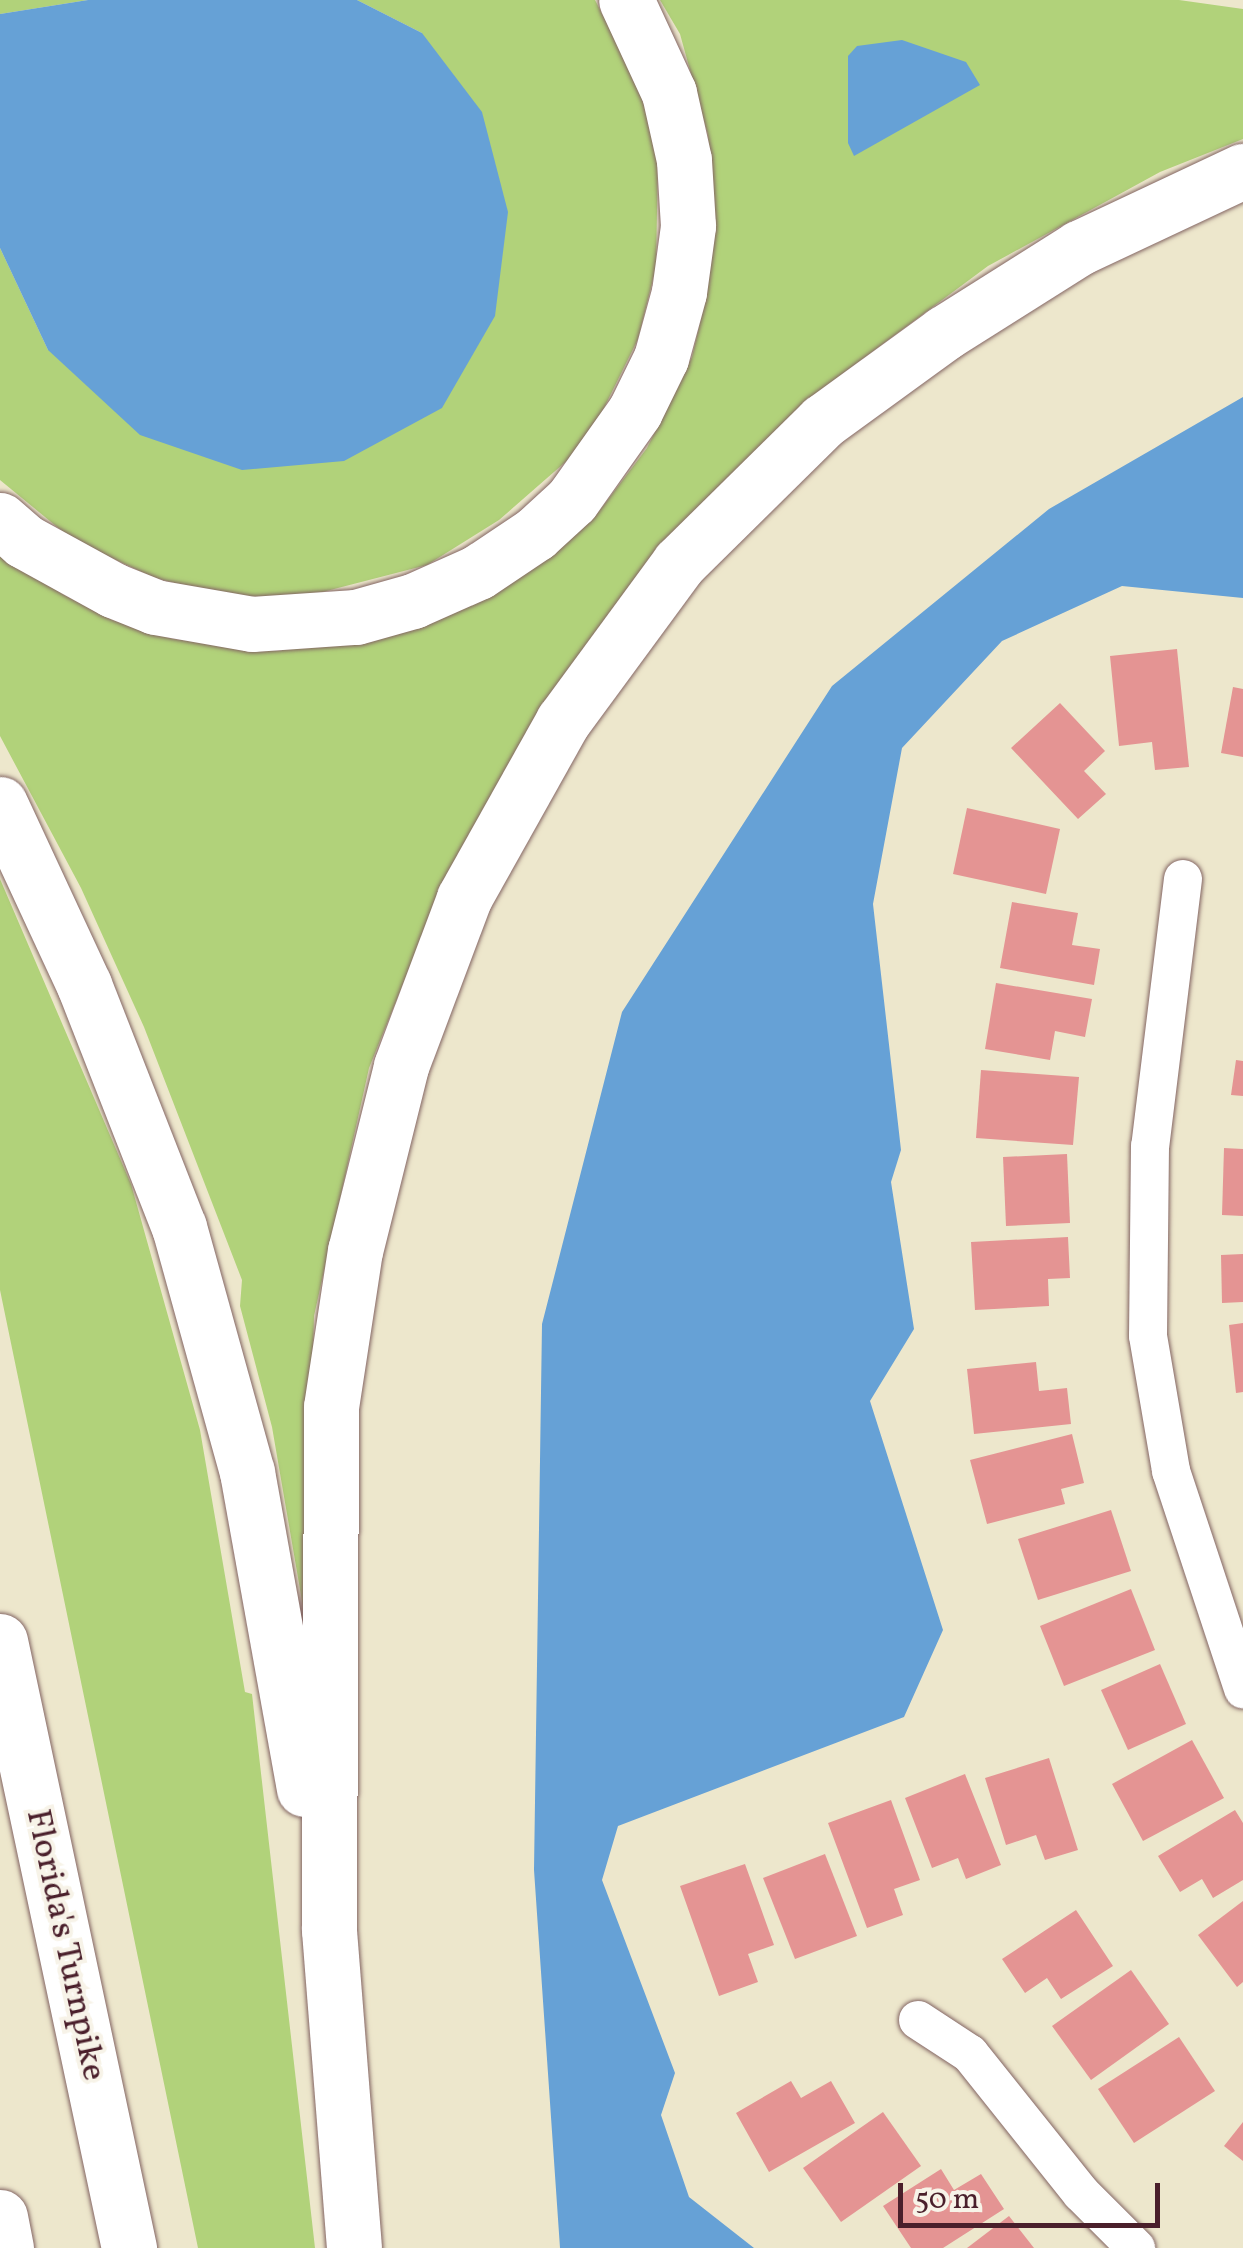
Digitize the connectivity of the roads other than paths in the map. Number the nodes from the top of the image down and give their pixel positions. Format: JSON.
{"nodes":[{"id":1,"x":626,"y":0,"type":"edge"},
{"id":2,"x":1243,"y":171,"type":"edge"},
{"id":3,"x":0,"y":520,"type":"edge"},
{"id":4,"x":0,"y":804,"type":"edge"},
{"id":5,"x":1184,"y":879,"type":"dead end"},
{"id":6,"x":0,"y":1641,"type":"edge"},
{"id":7,"x":1243,"y":1689,"type":"edge"},
{"id":8,"x":329,"y":1930,"type":"junction"},
{"id":9,"x":918,"y":2020,"type":"dead end"},
{"id":10,"x":0,"y":2218,"type":"edge"},
{"id":11,"x":6,"y":2248,"type":"edge"},
{"id":12,"x":130,"y":2248,"type":"edge"},
{"id":13,"x":354,"y":2248,"type":"edge"},
{"id":14,"x":1136,"y":2248,"type":"edge"}],
"edges":[{"from":1,"to":3,"type":"highway"},
{"from":2,"to":8,"type":"highway"},
{"from":4,"to":8,"type":"highway"},
{"from":5,"to":7,"type":"street"},
{"from":6,"to":12,"type":"highway","name":"Florida's Turnpike"},
{"from":8,"to":13,"type":"highway"},
{"from":9,"to":14,"type":"street"},
{"from":10,"to":11,"type":"highway"}]}
